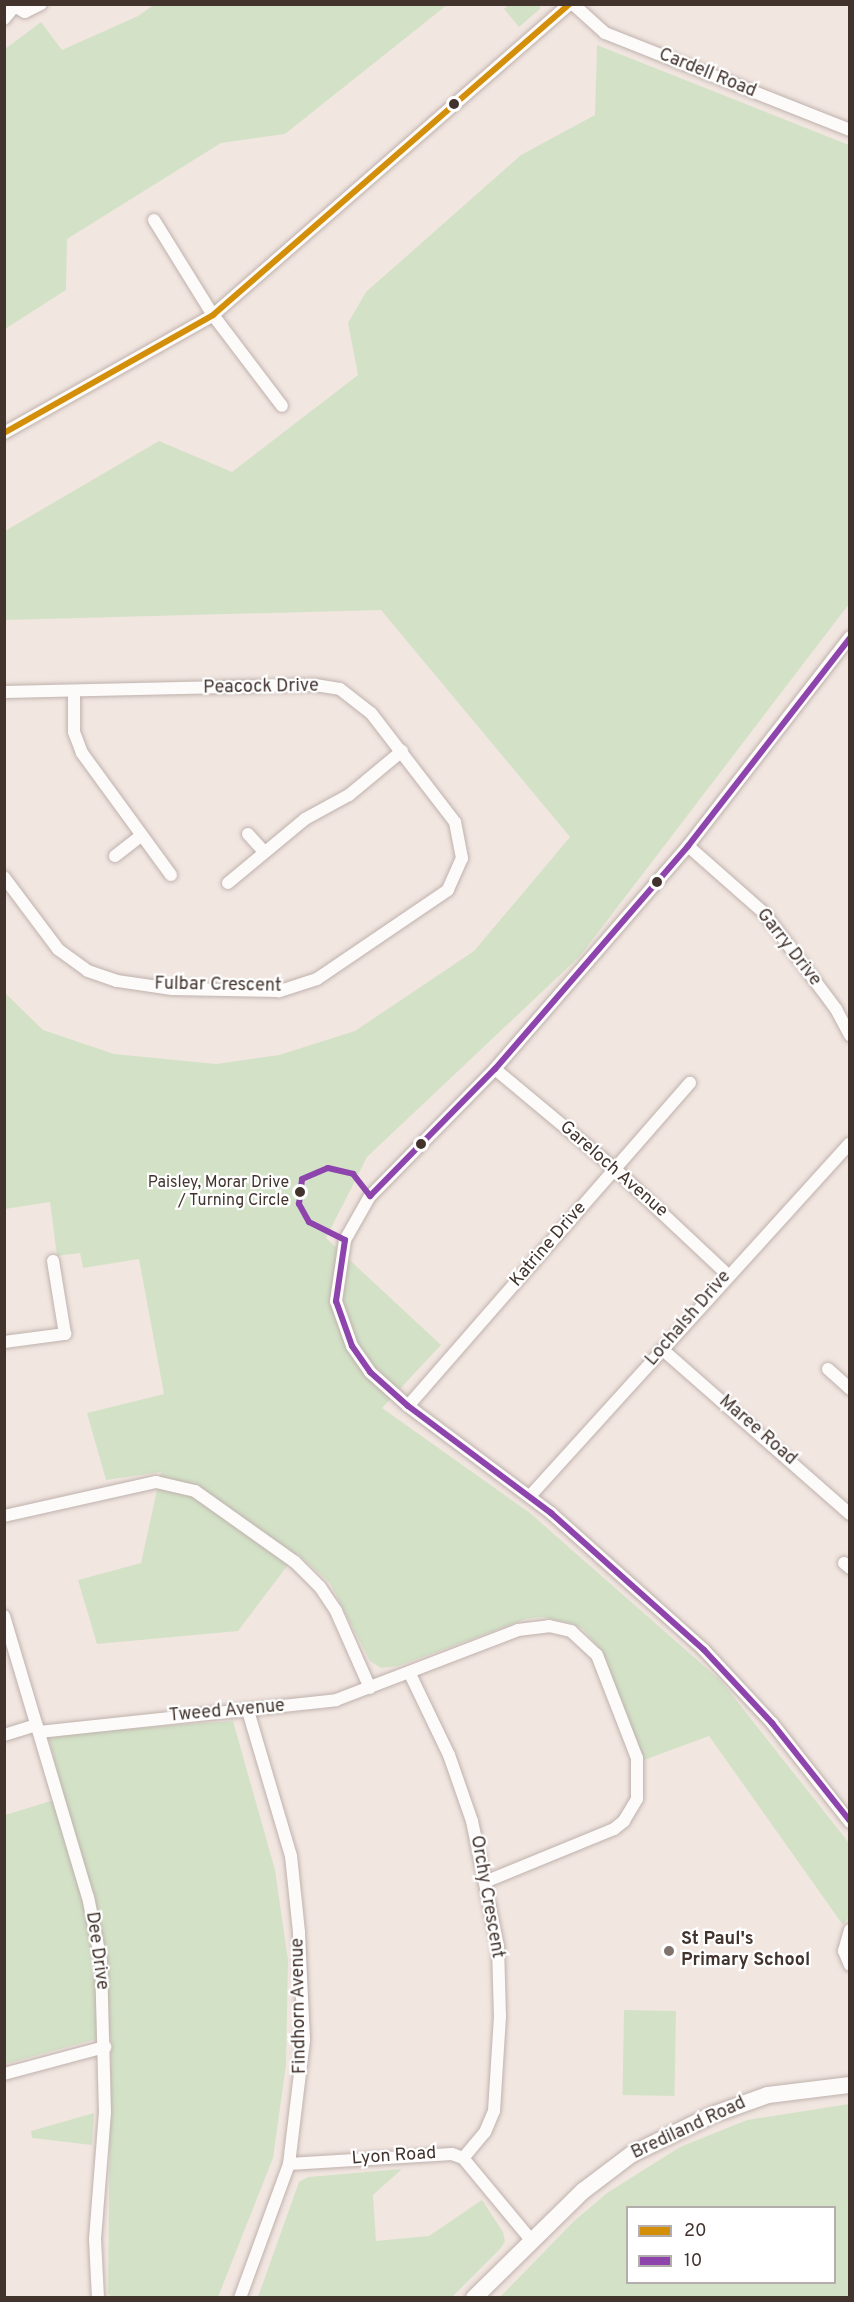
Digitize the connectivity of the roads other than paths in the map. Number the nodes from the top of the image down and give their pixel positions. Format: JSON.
{"nodes":[{"id":1,"x":41,"y":4,"type":"edge"},
{"id":2,"x":572,"y":4,"type":"edge"},
{"id":3,"x":12,"y":6,"type":"edge"},
{"id":4,"x":4,"y":20,"type":"edge"},
{"id":5,"x":849,"y":130,"type":"edge"},
{"id":6,"x":154,"y":220,"type":"dead end"},
{"id":7,"x":213,"y":315,"type":"junction"},
{"id":8,"x":282,"y":406,"type":"dead end"},
{"id":9,"x":4,"y":433,"type":"edge"},
{"id":10,"x":849,"y":637,"type":"edge"},
{"id":11,"x":4,"y":692,"type":"edge"},
{"id":12,"x":74,"y":692,"type":"junction"},
{"id":13,"x":402,"y":751,"type":"junction"},
{"id":14,"x":455,"y":822,"type":"joint"},
{"id":15,"x":249,"y":834,"type":"dead end"},
{"id":16,"x":141,"y":836,"type":"junction"},
{"id":17,"x":688,"y":846,"type":"junction"},
{"id":18,"x":264,"y":852,"type":"junction"},
{"id":19,"x":115,"y":856,"type":"dead end"},
{"id":20,"x":171,"y":875,"type":"dead end"},
{"id":21,"x":4,"y":877,"type":"edge"},
{"id":22,"x":228,"y":883,"type":"dead end"},
{"id":23,"x":849,"y":1035,"type":"edge"},
{"id":24,"x":495,"y":1069,"type":"junction"},
{"id":25,"x":690,"y":1083,"type":"dead end"},
{"id":26,"x":849,"y":1143,"type":"edge"},
{"id":27,"x":615,"y":1169,"type":"junction"},
{"id":28,"x":53,"y":1261,"type":"dead end"},
{"id":29,"x":728,"y":1275,"type":"junction"},
{"id":30,"x":4,"y":1342,"type":"edge"},
{"id":31,"x":663,"y":1350,"type":"junction"},
{"id":32,"x":828,"y":1370,"type":"dead end"},
{"id":33,"x":847,"y":1381,"type":"edge"},
{"id":34,"x":408,"y":1406,"type":"junction"},
{"id":35,"x":530,"y":1497,"type":"junction"},
{"id":36,"x":849,"y":1514,"type":"edge"},
{"id":37,"x":4,"y":1516,"type":"edge"},
{"id":38,"x":4,"y":1616,"type":"edge"},
{"id":39,"x":410,"y":1674,"type":"junction"},
{"id":40,"x":370,"y":1688,"type":"junction"},
{"id":41,"x":248,"y":1711,"type":"junction"},
{"id":42,"x":38,"y":1729,"type":"junction"},
{"id":43,"x":4,"y":1735,"type":"edge"},
{"id":44,"x":849,"y":1822,"type":"edge"},
{"id":45,"x":487,"y":1881,"type":"junction"},
{"id":46,"x":849,"y":1930,"type":"edge"},
{"id":47,"x":849,"y":1965,"type":"edge"},
{"id":48,"x":105,"y":2047,"type":"junction"},
{"id":49,"x":4,"y":2074,"type":"edge"},
{"id":50,"x":849,"y":2085,"type":"edge"},
{"id":51,"x":463,"y":2158,"type":"junction"},
{"id":52,"x":289,"y":2164,"type":"junction"},
{"id":53,"x":532,"y":2241,"type":"junction"},
{"id":54,"x":98,"y":2298,"type":"edge"},
{"id":55,"x":240,"y":2298,"type":"edge"},
{"id":56,"x":474,"y":2298,"type":"edge"}],
"edges":[{"from":1,"to":3,"type":"street"},
{"from":2,"to":5,"type":"street","name":"Cardell Road"},
{"from":2,"to":7,"type":"street"},
{"from":3,"to":4,"type":"street"},
{"from":6,"to":7,"type":"street"},
{"from":7,"to":8,"type":"street"},
{"from":7,"to":9,"type":"street"},
{"from":10,"to":17,"type":"street"},
{"from":11,"to":12,"type":"street","name":"Peacock Drive"},
{"from":12,"to":13,"type":"street","name":"Peacock Drive"},
{"from":12,"to":16,"type":"street"},
{"from":13,"to":14,"type":"street","name":"Peacock Drive"},
{"from":13,"to":18,"type":"street"},
{"from":14,"to":21,"type":"street","name":"Fulbar Crescent"},
{"from":15,"to":18,"type":"street"},
{"from":16,"to":19,"type":"street"},
{"from":16,"to":20,"type":"street"},
{"from":17,"to":23,"type":"street","name":"Garry Drive"},
{"from":17,"to":24,"type":"street"},
{"from":18,"to":22,"type":"street"},
{"from":24,"to":27,"type":"street","name":"Gareloch Avenue"},
{"from":24,"to":34,"type":"street"},
{"from":25,"to":27,"type":"street","name":"Katrine Drive"},
{"from":26,"to":29,"type":"street","name":"Lochalsh Drive"},
{"from":27,"to":29,"type":"street","name":"Gareloch Avenue"},
{"from":27,"to":34,"type":"street","name":"Katrine Drive"},
{"from":28,"to":30,"type":"street"},
{"from":29,"to":31,"type":"street","name":"Lochalsh Drive"},
{"from":31,"to":35,"type":"street","name":"Lochalsh Drive"},
{"from":31,"to":36,"type":"street","name":"Maree Road"},
{"from":32,"to":33,"type":"street"},
{"from":34,"to":35,"type":"street"},
{"from":35,"to":44,"type":"street"},
{"from":37,"to":40,"type":"street"},
{"from":38,"to":42,"type":"street","name":"Dee Drive"},
{"from":39,"to":40,"type":"street","name":"Tweed Avenue"},
{"from":39,"to":45,"type":"street","name":"Orchy Crescent"},
{"from":39,"to":45,"type":"street","name":"Tweed Avenue"},
{"from":40,"to":41,"type":"street","name":"Tweed Avenue"},
{"from":41,"to":42,"type":"street","name":"Tweed Avenue"},
{"from":41,"to":52,"type":"street","name":"Findhorn Avenue"},
{"from":42,"to":43,"type":"street","name":"Tweed Avenue"},
{"from":42,"to":48,"type":"street","name":"Dee Drive"},
{"from":45,"to":51,"type":"street","name":"Orchy Crescent"},
{"from":46,"to":47,"type":"street"},
{"from":48,"to":49,"type":"street"},
{"from":48,"to":54,"type":"street","name":"Dee Drive"},
{"from":50,"to":53,"type":"street","name":"Brediland Road"},
{"from":51,"to":52,"type":"street","name":"Lyon Road"},
{"from":51,"to":53,"type":"street","name":"Lyon Road"},
{"from":52,"to":55,"type":"street","name":"Findhorn Avenue"},
{"from":53,"to":56,"type":"street","name":"Brediland Road"}]}
